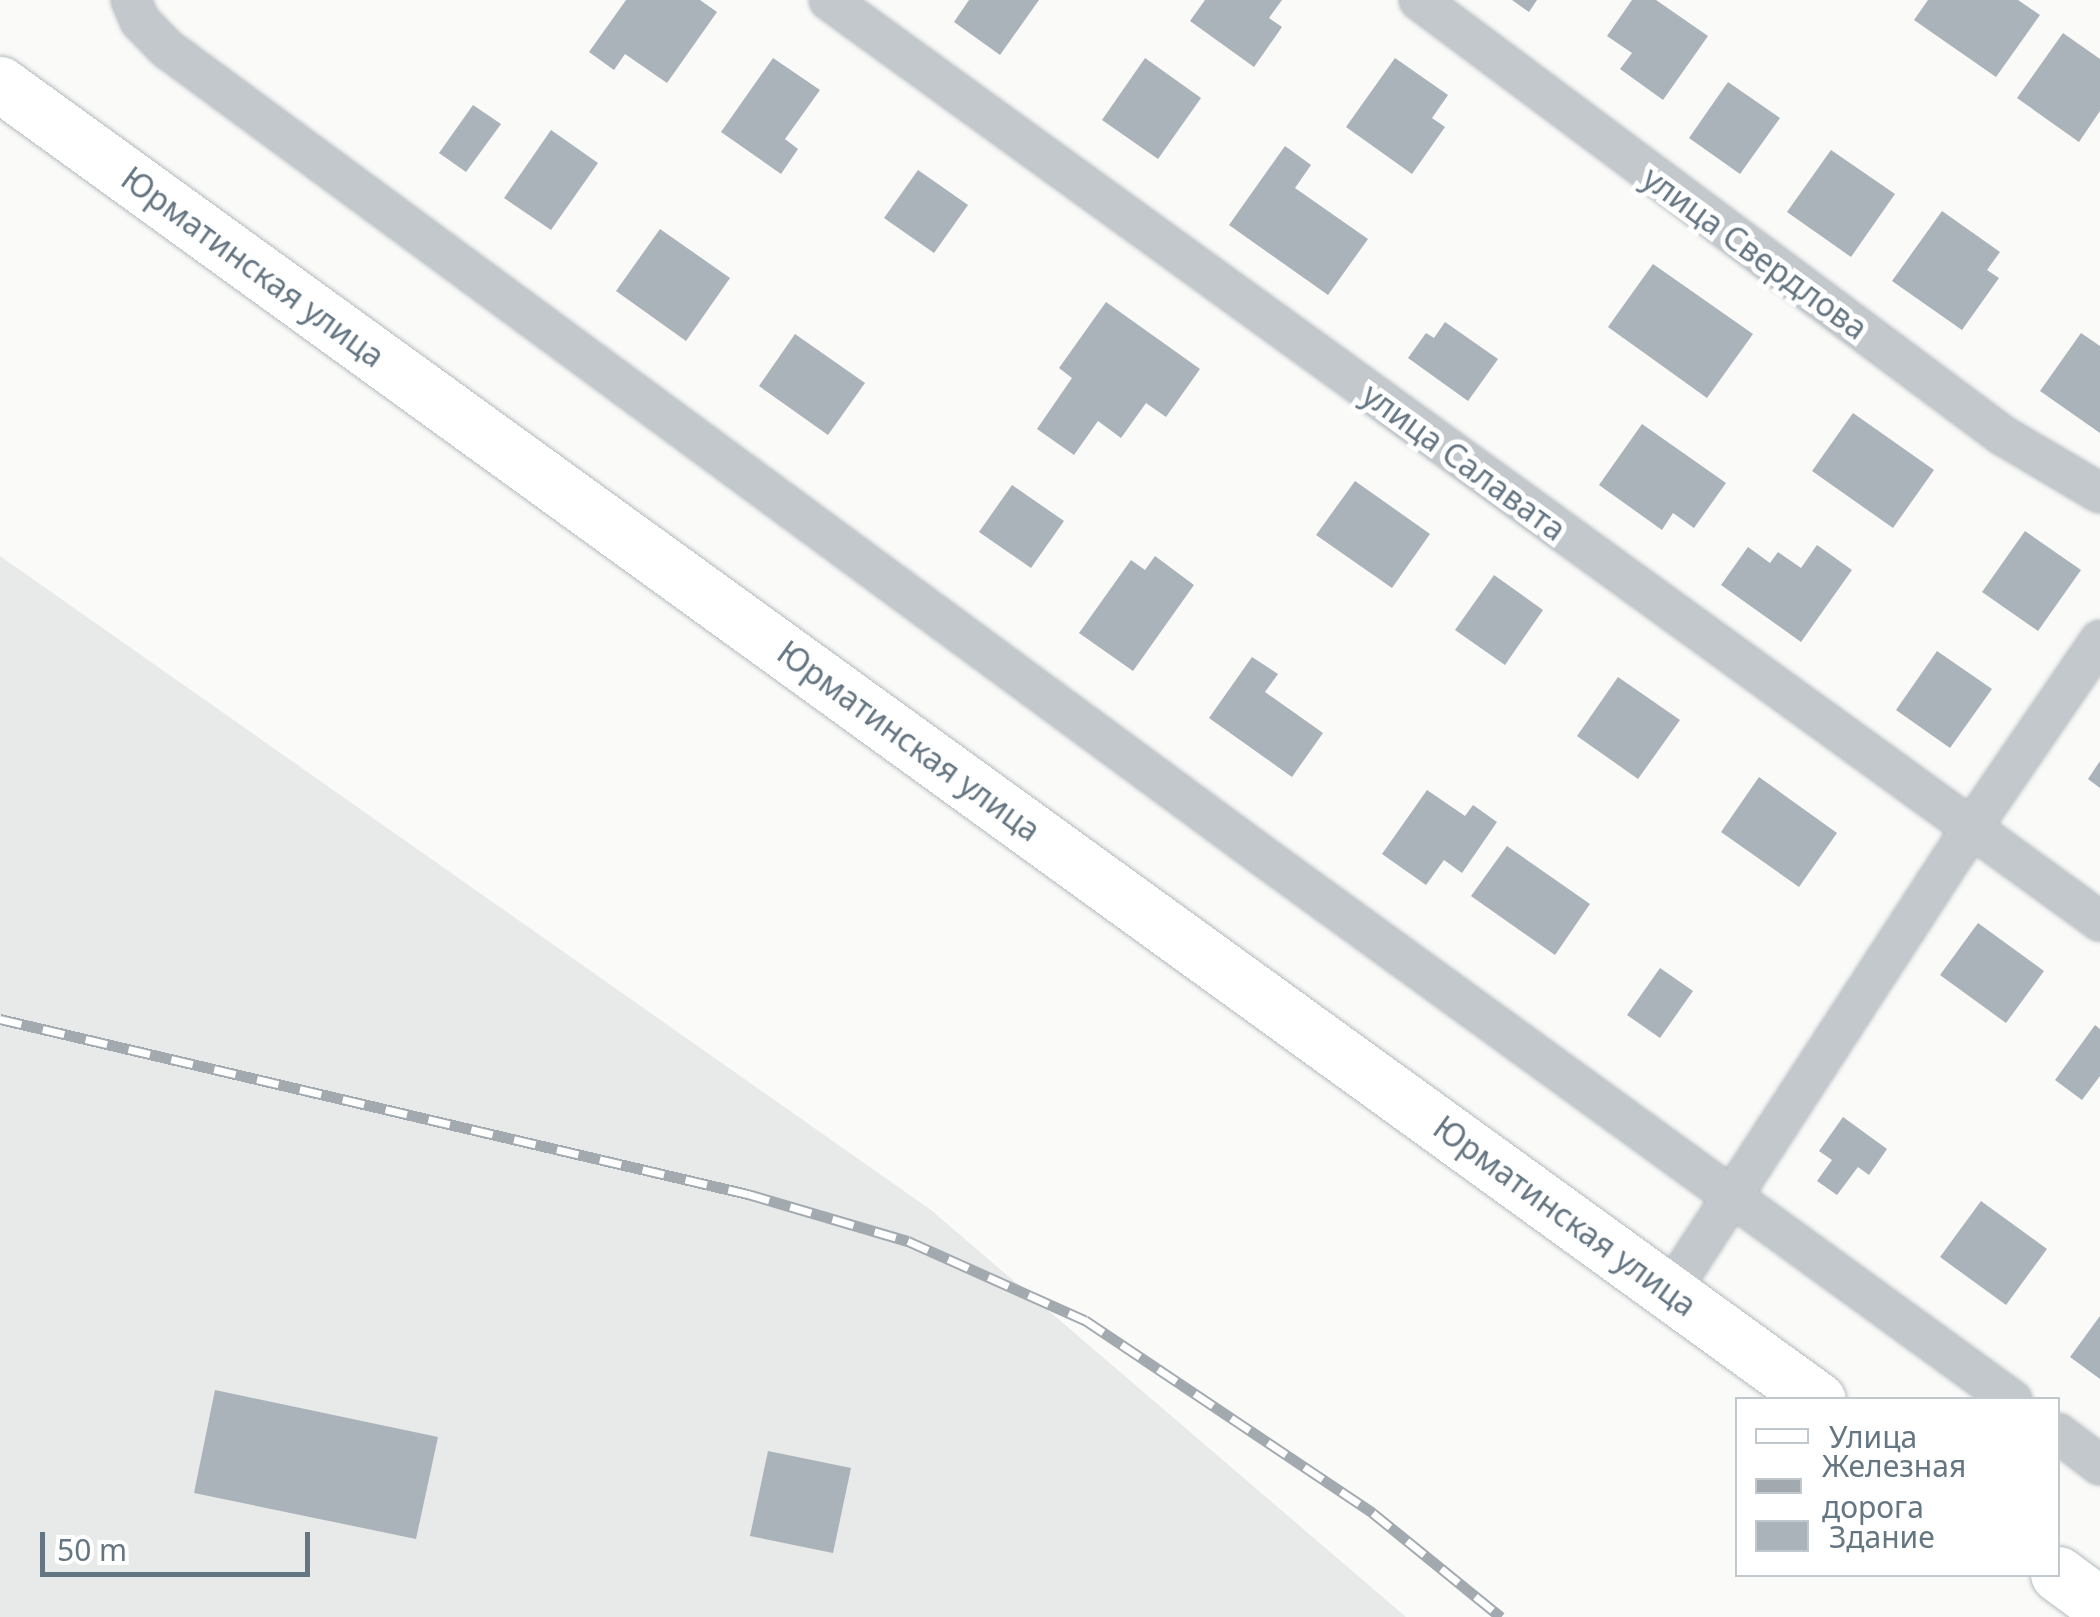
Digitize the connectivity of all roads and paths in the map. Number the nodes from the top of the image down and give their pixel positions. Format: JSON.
{"nodes":[{"id":1,"x":131,"y":0,"type":"edge"},
{"id":2,"x":829,"y":0,"type":"edge"},
{"id":3,"x":1419,"y":0,"type":"edge"},
{"id":4,"x":0,"y":84,"type":"edge"},
{"id":5,"x":2100,"y":492,"type":"edge"},
{"id":6,"x":2100,"y":640,"type":"edge"},
{"id":7,"x":1970,"y":830,"type":"junction"},
{"id":8,"x":2100,"y":922,"type":"edge"},
{"id":9,"x":1732,"y":1193,"type":"junction"},
{"id":10,"x":1670,"y":1292,"type":"junction"},
{"id":11,"x":1814,"y":1397,"type":"edge"},
{"id":12,"x":2008,"y":1397,"type":"edge"},
{"id":13,"x":2060,"y":1435,"type":"edge"},
{"id":14,"x":2100,"y":1465,"type":"edge"},
{"id":15,"x":2060,"y":1575,"type":"edge"},
{"id":16,"x":2100,"y":1605,"type":"edge"}],
"edges":[{"from":1,"to":9,"type":"street"},
{"from":2,"to":7,"type":"street","name":"улица Салавата"},
{"from":3,"to":5,"type":"street","name":"улица Свердлова"},
{"from":4,"to":10,"type":"main road","name":"Юрматинская улица"},
{"from":6,"to":7,"type":"street"},
{"from":7,"to":8,"type":"street","name":"улица Салавата"},
{"from":7,"to":9,"type":"street"},
{"from":9,"to":10,"type":"street"},
{"from":9,"to":12,"type":"street"},
{"from":10,"to":11,"type":"main road","name":"Юрматинская улица"},
{"from":13,"to":14,"type":"street"},
{"from":15,"to":16,"type":"main road"}]}
